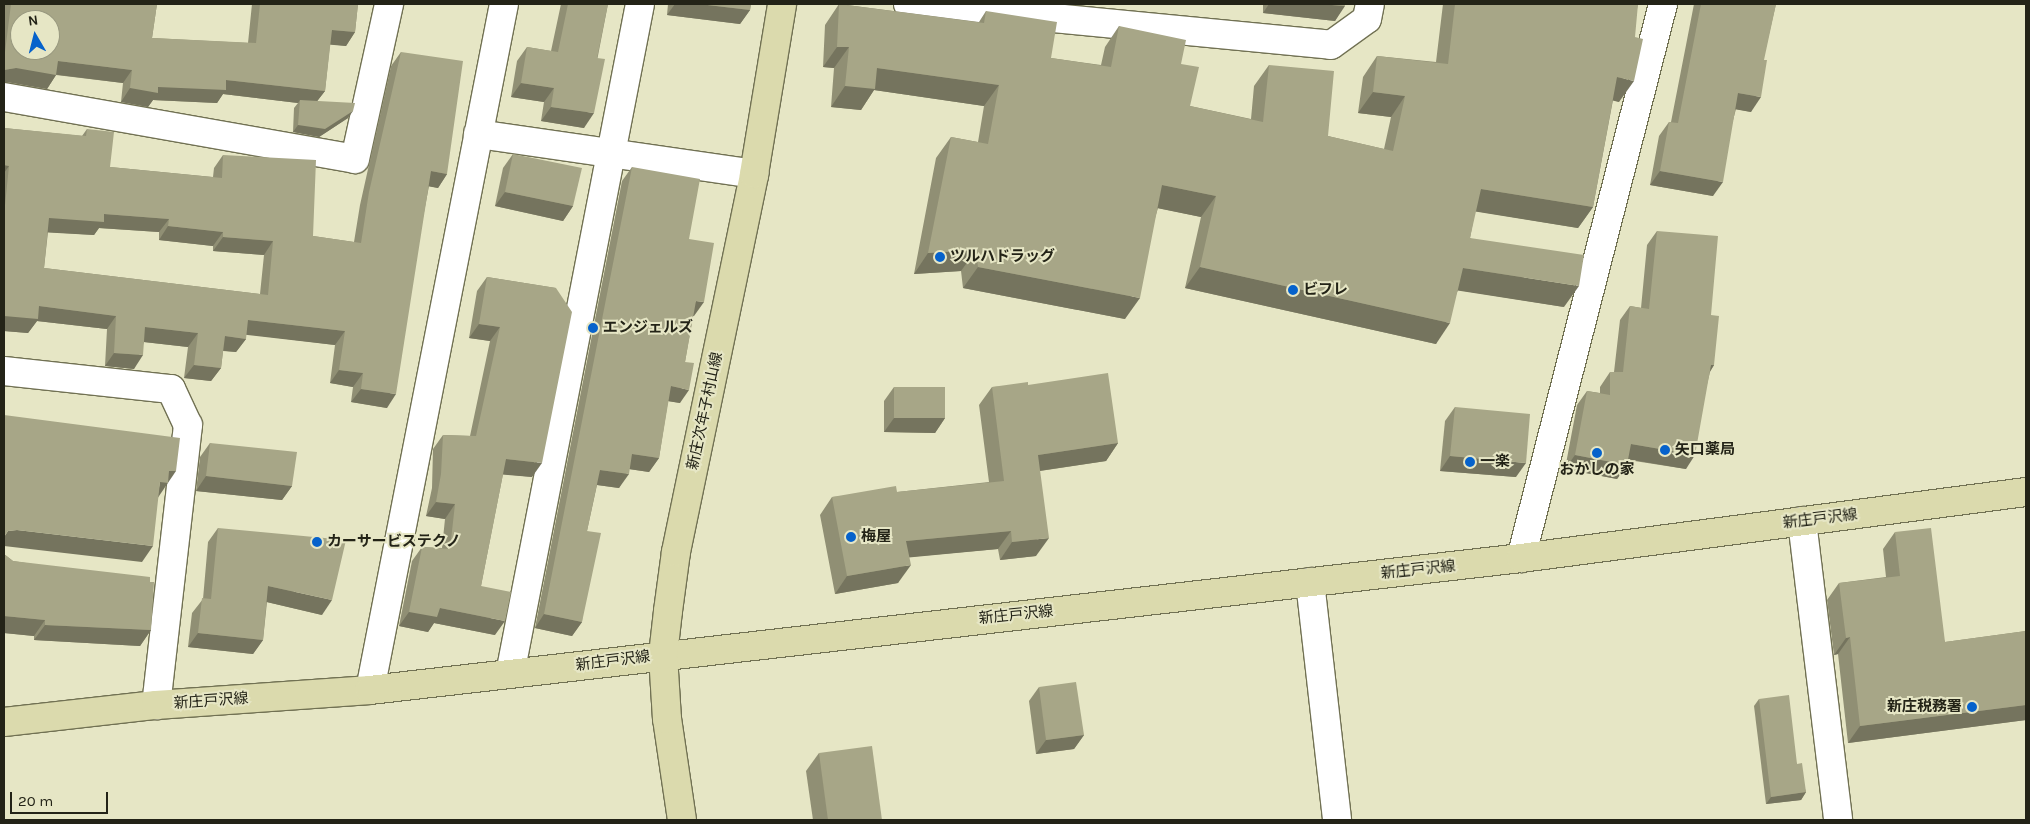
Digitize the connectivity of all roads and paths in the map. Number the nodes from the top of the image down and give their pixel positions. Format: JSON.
{"nodes":[{"id":1,"x":390,"y":4,"type":"edge"},
{"id":2,"x":504,"y":4,"type":"edge"},
{"id":3,"x":640,"y":4,"type":"edge"},
{"id":4,"x":782,"y":4,"type":"edge"},
{"id":5,"x":908,"y":4,"type":"edge"},
{"id":6,"x":1370,"y":4,"type":"edge"},
{"id":7,"x":1663,"y":4,"type":"edge"},
{"id":8,"x":4,"y":97,"type":"edge"},
{"id":9,"x":478,"y":134,"type":"junction"},
{"id":10,"x":610,"y":152,"type":"junction"},
{"id":11,"x":754,"y":174,"type":"junction"},
{"id":12,"x":4,"y":371,"type":"edge"},
{"id":13,"x":2026,"y":492,"type":"edge"},
{"id":14,"x":1802,"y":521,"type":"junction"},
{"id":15,"x":1521,"y":558,"type":"junction"},
{"id":16,"x":141,"y":577,"type":"edge"},
{"id":17,"x":171,"y":581,"type":"junction"},
{"id":18,"x":1310,"y":582,"type":"junction"},
{"id":19,"x":663,"y":655,"type":"junction"},
{"id":20,"x":510,"y":674,"type":"junction"},
{"id":21,"x":370,"y":690,"type":"junction"},
{"id":22,"x":156,"y":704,"type":"junction"},
{"id":23,"x":4,"y":722,"type":"edge"},
{"id":24,"x":682,"y":820,"type":"edge"},
{"id":25,"x":1337,"y":820,"type":"edge"},
{"id":26,"x":1838,"y":820,"type":"edge"}],
"edges":[{"from":1,"to":8,"type":"street"},
{"from":2,"to":9,"type":"street"},
{"from":3,"to":10,"type":"street"},
{"from":4,"to":11,"type":"main road","name":"新庄次年子村山線"},
{"from":5,"to":6,"type":"street"},
{"from":7,"to":15,"type":"street"},
{"from":9,"to":10,"type":"street"},
{"from":9,"to":21,"type":"street"},
{"from":10,"to":11,"type":"street"},
{"from":10,"to":20,"type":"street"},
{"from":11,"to":19,"type":"main road","name":"新庄次年子村山線"},
{"from":12,"to":17,"type":"street"},
{"from":13,"to":14,"type":"main road","name":"新庄戸沢線"},
{"from":14,"to":15,"type":"main road","name":"新庄戸沢線"},
{"from":14,"to":26,"type":"street"},
{"from":15,"to":18,"type":"main road","name":"新庄戸沢線"},
{"from":16,"to":17,"type":"street"},
{"from":17,"to":22,"type":"street"},
{"from":18,"to":19,"type":"main road","name":"新庄戸沢線"},
{"from":18,"to":25,"type":"street"},
{"from":19,"to":20,"type":"main road","name":"新庄戸沢線"},
{"from":19,"to":24,"type":"main road","name":"新庄次年子村山線"},
{"from":20,"to":21,"type":"main road","name":"新庄戸沢線"},
{"from":21,"to":22,"type":"main road","name":"新庄戸沢線"},
{"from":22,"to":23,"type":"main road","name":"新庄戸沢線"}]}
